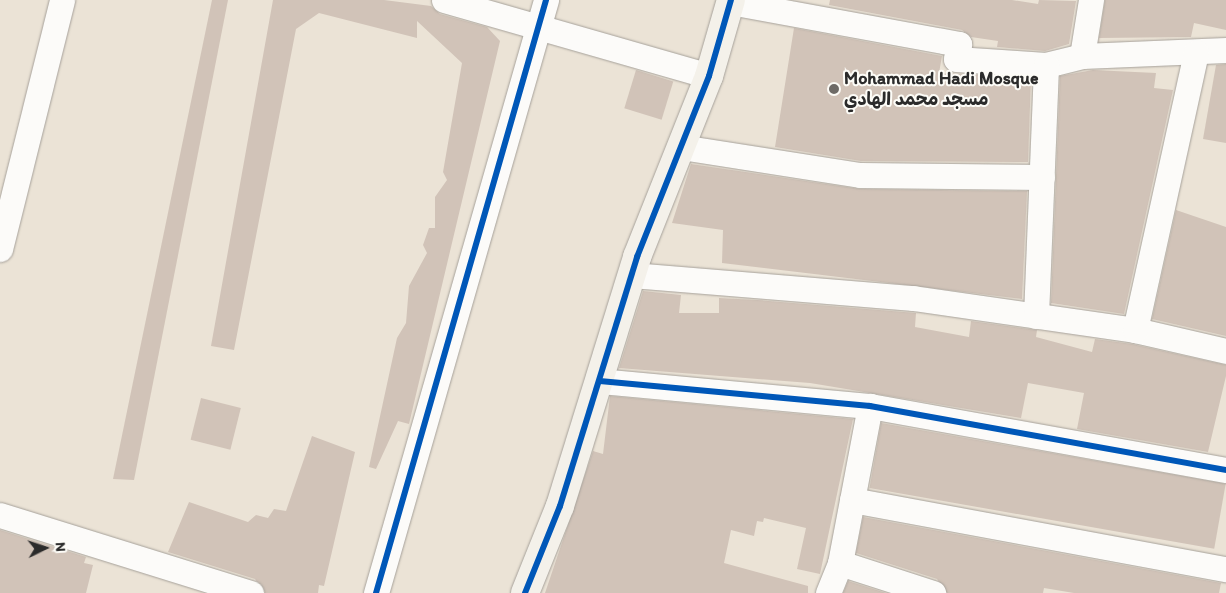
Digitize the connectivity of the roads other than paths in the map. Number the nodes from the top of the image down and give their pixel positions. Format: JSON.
{"nodes":[{"id":1,"x":62,"y":0,"type":"edge"},
{"id":2,"x":444,"y":0,"type":"edge"},
{"id":3,"x":546,"y":0,"type":"edge"},
{"id":4,"x":1091,"y":0,"type":"edge"},
{"id":5,"x":731,"y":1,"type":"edge"},
{"id":6,"x":542,"y":25,"type":"junction"},
{"id":7,"x":1226,"y":50,"type":"edge"},
{"id":8,"x":1196,"y":53,"type":"junction"},
{"id":9,"x":1082,"y":56,"type":"junction"},
{"id":10,"x":1046,"y":65,"type":"junction"},
{"id":11,"x":709,"y":76,"type":"junction"},
{"id":12,"x":681,"y":147,"type":"junction"},
{"id":13,"x":1042,"y":177,"type":"junction"},
{"id":14,"x":0,"y":249,"type":"edge"},
{"id":15,"x":632,"y":275,"type":"junction"},
{"id":16,"x":1036,"y":316,"type":"junction"},
{"id":17,"x":1135,"y":330,"type":"junction"},
{"id":18,"x":1226,"y":351,"type":"edge"},
{"id":19,"x":600,"y":382,"type":"junction"},
{"id":20,"x":870,"y":406,"type":"junction"},
{"id":21,"x":1226,"y":470,"type":"edge"},
{"id":22,"x":852,"y":500,"type":"junction"},
{"id":23,"x":0,"y":515,"type":"edge"},
{"id":24,"x":840,"y":563,"type":"junction"},
{"id":25,"x":1226,"y":569,"type":"edge"},
{"id":26,"x":252,"y":593,"type":"edge"},
{"id":27,"x":376,"y":593,"type":"edge"},
{"id":28,"x":525,"y":593,"type":"edge"},
{"id":29,"x":828,"y":593,"type":"edge"},
{"id":30,"x":933,"y":593,"type":"edge"}],
"edges":[{"from":1,"to":14,"type":"street"},
{"from":2,"to":6,"type":"street"},
{"from":3,"to":6,"type":"street"},
{"from":4,"to":9,"type":"street"},
{"from":5,"to":10,"type":"street"},
{"from":5,"to":11,"type":"street"},
{"from":6,"to":11,"type":"street"},
{"from":6,"to":27,"type":"street"},
{"from":7,"to":8,"type":"street"},
{"from":8,"to":9,"type":"street"},
{"from":8,"to":17,"type":"street"},
{"from":9,"to":10,"type":"street"},
{"from":10,"to":13,"type":"street"},
{"from":11,"to":12,"type":"street"},
{"from":12,"to":13,"type":"street"},
{"from":12,"to":15,"type":"street"},
{"from":13,"to":16,"type":"street"},
{"from":15,"to":16,"type":"street"},
{"from":15,"to":19,"type":"street"},
{"from":16,"to":17,"type":"street"},
{"from":17,"to":18,"type":"street"},
{"from":19,"to":20,"type":"street"},
{"from":19,"to":28,"type":"street"},
{"from":20,"to":21,"type":"street"},
{"from":20,"to":22,"type":"street"},
{"from":22,"to":24,"type":"street"},
{"from":22,"to":25,"type":"street"},
{"from":23,"to":26,"type":"street"},
{"from":24,"to":29,"type":"street"},
{"from":24,"to":30,"type":"street"}]}
